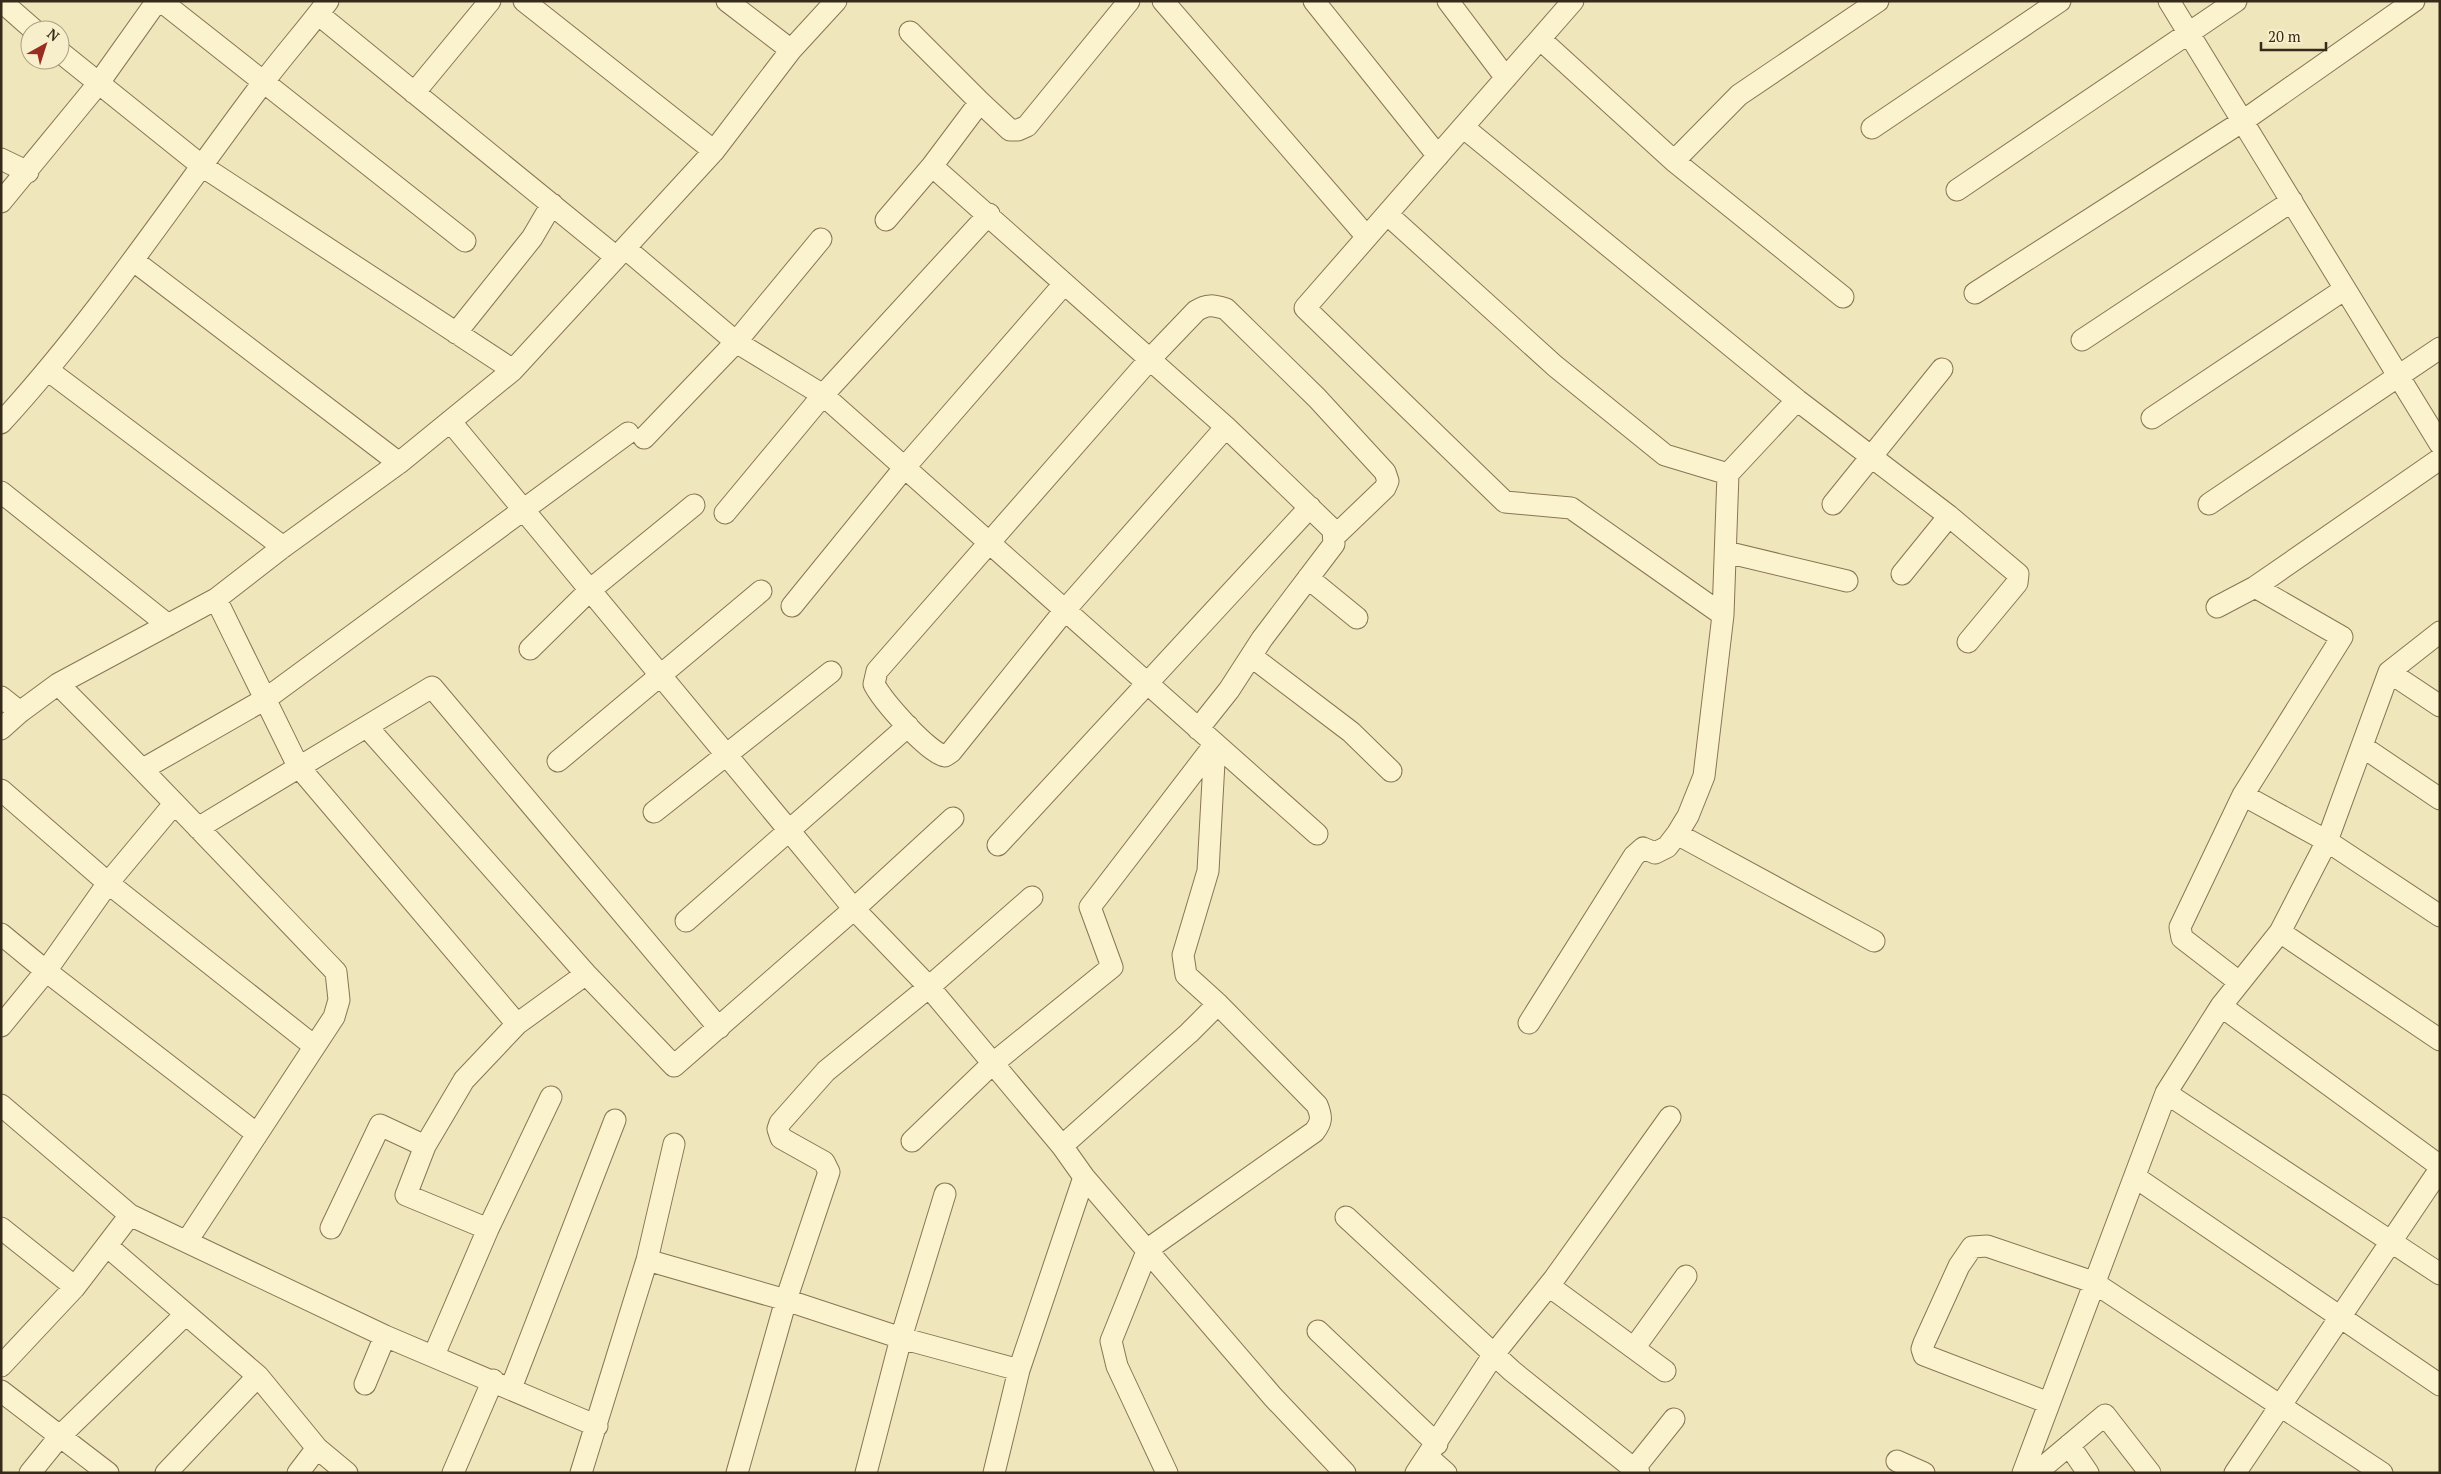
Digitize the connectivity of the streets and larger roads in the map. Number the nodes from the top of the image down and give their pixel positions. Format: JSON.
{"nodes":[{"id":1,"x":157,"y":1,"type":"edge"},
{"id":2,"x":161,"y":1,"type":"edge"},
{"id":3,"x":490,"y":1,"type":"edge"},
{"id":4,"x":524,"y":1,"type":"edge"},
{"id":5,"x":727,"y":1,"type":"edge"},
{"id":6,"x":836,"y":1,"type":"edge"},
{"id":7,"x":1130,"y":1,"type":"edge"},
{"id":8,"x":1163,"y":1,"type":"edge"},
{"id":9,"x":1314,"y":1,"type":"edge"},
{"id":10,"x":1448,"y":1,"type":"edge"},
{"id":11,"x":1573,"y":1,"type":"edge"},
{"id":12,"x":1878,"y":1,"type":"edge"},
{"id":13,"x":2060,"y":1,"type":"edge"},
{"id":14,"x":2170,"y":1,"type":"edge"},
{"id":15,"x":2236,"y":1,"type":"edge"},
{"id":16,"x":2414,"y":1,"type":"edge"},
{"id":17,"x":2,"y":2,"type":"edge"},
{"id":18,"x":323,"y":8,"type":"edge"},
{"id":19,"x":23,"y":20,"type":"edge"},
{"id":20,"x":910,"y":32,"type":"dead end"},
{"id":21,"x":2190,"y":33,"type":"junction"},
{"id":22,"x":1540,"y":39,"type":"junction"},
{"id":23,"x":791,"y":50,"type":"junction"},
{"id":24,"x":70,"y":60,"type":"edge"},
{"id":25,"x":1506,"y":78,"type":"junction"},
{"id":26,"x":263,"y":83,"type":"junction"},
{"id":27,"x":98,"y":84,"type":"junction"},
{"id":28,"x":414,"y":93,"type":"junction"},
{"id":29,"x":980,"y":102,"type":"junction"},
{"id":30,"x":2243,"y":121,"type":"junction"},
{"id":31,"x":1464,"y":127,"type":"junction"},
{"id":32,"x":1872,"y":128,"type":"dead end"},
{"id":33,"x":714,"y":151,"type":"junction"},
{"id":34,"x":1438,"y":156,"type":"junction"},
{"id":35,"x":1,"y":159,"type":"edge"},
{"id":36,"x":1674,"y":161,"type":"junction"},
{"id":37,"x":202,"y":166,"type":"junction"},
{"id":38,"x":932,"y":166,"type":"junction"},
{"id":39,"x":28,"y":172,"type":"junction"},
{"id":40,"x":1957,"y":190,"type":"dead end"},
{"id":41,"x":2292,"y":201,"type":"junction"},
{"id":42,"x":1,"y":202,"type":"edge"},
{"id":43,"x":552,"y":204,"type":"junction"},
{"id":44,"x":989,"y":214,"type":"junction"},
{"id":45,"x":1387,"y":214,"type":"junction"},
{"id":46,"x":886,"y":220,"type":"dead end"},
{"id":47,"x":1367,"y":237,"type":"junction"},
{"id":48,"x":821,"y":239,"type":"dead end"},
{"id":49,"x":465,"y":241,"type":"dead end"},
{"id":50,"x":621,"y":253,"type":"junction"},
{"id":51,"x":134,"y":261,"type":"junction"},
{"id":52,"x":1064,"y":284,"type":"junction"},
{"id":53,"x":2345,"y":289,"type":"junction"},
{"id":54,"x":1976,"y":293,"type":"dead end"},
{"id":55,"x":1843,"y":297,"type":"dead end"},
{"id":56,"x":456,"y":333,"type":"junction"},
{"id":57,"x":2082,"y":340,"type":"dead end"},
{"id":58,"x":736,"y":342,"type":"junction"},
{"id":59,"x":2440,"y":348,"type":"edge"},
{"id":60,"x":1150,"y":359,"type":"junction"},
{"id":61,"x":1942,"y":369,"type":"dead end"},
{"id":62,"x":513,"y":370,"type":"junction"},
{"id":63,"x":49,"y":371,"type":"junction"},
{"id":64,"x":2397,"y":376,"type":"junction"},
{"id":65,"x":823,"y":395,"type":"junction"},
{"id":66,"x":1796,"y":400,"type":"junction"},
{"id":67,"x":2152,"y":418,"type":"dead end"},
{"id":68,"x":1,"y":422,"type":"edge"},
{"id":69,"x":450,"y":422,"type":"junction"},
{"id":70,"x":1226,"y":427,"type":"junction"},
{"id":71,"x":2440,"y":444,"type":"edge"},
{"id":72,"x":1871,"y":457,"type":"junction"},
{"id":73,"x":2440,"y":459,"type":"edge"},
{"id":74,"x":399,"y":463,"type":"junction"},
{"id":75,"x":905,"y":467,"type":"junction"},
{"id":76,"x":1728,"y":474,"type":"junction"},
{"id":77,"x":1,"y":492,"type":"edge"},
{"id":78,"x":1833,"y":504,"type":"dead end"},
{"id":79,"x":2209,"y":504,"type":"dead end"},
{"id":80,"x":694,"y":506,"type":"dead end"},
{"id":81,"x":1310,"y":507,"type":"junction"},
{"id":82,"x":523,"y":512,"type":"junction"},
{"id":83,"x":725,"y":513,"type":"dead end"},
{"id":84,"x":1949,"y":516,"type":"junction"},
{"id":85,"x":1335,"y":536,"type":"junction"},
{"id":86,"x":989,"y":543,"type":"junction"},
{"id":87,"x":282,"y":546,"type":"junction"},
{"id":88,"x":1726,"y":552,"type":"junction"},
{"id":89,"x":1902,"y":574,"type":"dead end"},
{"id":90,"x":1308,"y":578,"type":"junction"},
{"id":91,"x":1847,"y":580,"type":"dead end"},
{"id":92,"x":2254,"y":588,"type":"junction"},
{"id":93,"x":590,"y":590,"type":"junction"},
{"id":94,"x":761,"y":590,"type":"dead end"},
{"id":95,"x":216,"y":599,"type":"junction"},
{"id":96,"x":792,"y":606,"type":"dead end"},
{"id":97,"x":2217,"y":607,"type":"dead end"},
{"id":98,"x":1065,"y":610,"type":"junction"},
{"id":99,"x":1723,"y":615,"type":"junction"},
{"id":100,"x":1357,"y":618,"type":"dead end"},
{"id":101,"x":168,"y":625,"type":"junction"},
{"id":102,"x":2440,"y":632,"type":"edge"},
{"id":103,"x":1968,"y":642,"type":"dead end"},
{"id":104,"x":530,"y":648,"type":"dead end"},
{"id":105,"x":1251,"y":656,"type":"junction"},
{"id":106,"x":831,"y":672,"type":"dead end"},
{"id":107,"x":2389,"y":672,"type":"junction"},
{"id":108,"x":661,"y":675,"type":"junction"},
{"id":109,"x":1147,"y":683,"type":"junction"},
{"id":110,"x":58,"y":684,"type":"junction"},
{"id":111,"x":1,"y":697,"type":"edge"},
{"id":112,"x":267,"y":698,"type":"junction"},
{"id":113,"x":2440,"y":706,"type":"edge"},
{"id":114,"x":20,"y":712,"type":"junction"},
{"id":115,"x":367,"y":726,"type":"junction"},
{"id":116,"x":908,"y":726,"type":"junction"},
{"id":117,"x":1198,"y":728,"type":"junction"},
{"id":118,"x":1,"y":729,"type":"edge"},
{"id":119,"x":1215,"y":744,"type":"junction"},
{"id":120,"x":2363,"y":747,"type":"junction"},
{"id":121,"x":725,"y":755,"type":"junction"},
{"id":122,"x":558,"y":761,"type":"dead end"},
{"id":123,"x":298,"y":766,"type":"junction"},
{"id":124,"x":143,"y":769,"type":"junction"},
{"id":125,"x":1391,"y":771,"type":"dead end"},
{"id":126,"x":1,"y":790,"type":"edge"},
{"id":127,"x":2243,"y":795,"type":"junction"},
{"id":128,"x":2440,"y":799,"type":"edge"},
{"id":129,"x":174,"y":804,"type":"junction"},
{"id":130,"x":654,"y":812,"type":"dead end"},
{"id":131,"x":953,"y":818,"type":"dead end"},
{"id":132,"x":198,"y":828,"type":"junction"},
{"id":133,"x":790,"y":832,"type":"junction"},
{"id":134,"x":1318,"y":834,"type":"dead end"},
{"id":135,"x":1677,"y":834,"type":"junction"},
{"id":136,"x":2327,"y":842,"type":"junction"},
{"id":137,"x":998,"y":845,"type":"dead end"},
{"id":138,"x":108,"y":883,"type":"junction"},
{"id":139,"x":1032,"y":897,"type":"dead end"},
{"id":140,"x":854,"y":909,"type":"junction"},
{"id":141,"x":2440,"y":916,"type":"edge"},
{"id":142,"x":686,"y":922,"type":"dead end"},
{"id":143,"x":2280,"y":932,"type":"junction"},
{"id":144,"x":1,"y":934,"type":"edge"},
{"id":145,"x":1874,"y":941,"type":"dead end"},
{"id":146,"x":46,"y":971,"type":"junction"},
{"id":147,"x":586,"y":974,"type":"junction"},
{"id":148,"x":2239,"y":982,"type":"junction"},
{"id":149,"x":929,"y":987,"type":"junction"},
{"id":150,"x":1218,"y":1004,"type":"junction"},
{"id":151,"x":2221,"y":1006,"type":"junction"},
{"id":152,"x":1529,"y":1023,"type":"dead end"},
{"id":153,"x":517,"y":1024,"type":"junction"},
{"id":154,"x":1,"y":1026,"type":"edge"},
{"id":155,"x":719,"y":1028,"type":"junction"},
{"id":156,"x":2440,"y":1040,"type":"edge"},
{"id":157,"x":314,"y":1046,"type":"junction"},
{"id":158,"x":991,"y":1065,"type":"junction"},
{"id":159,"x":2166,"y":1093,"type":"junction"},
{"id":160,"x":551,"y":1097,"type":"dead end"},
{"id":161,"x":1,"y":1105,"type":"edge"},
{"id":162,"x":1670,"y":1117,"type":"dead end"},
{"id":163,"x":615,"y":1120,"type":"dead end"},
{"id":164,"x":257,"y":1134,"type":"junction"},
{"id":165,"x":912,"y":1141,"type":"dead end"},
{"id":166,"x":674,"y":1144,"type":"dead end"},
{"id":167,"x":424,"y":1146,"type":"junction"},
{"id":168,"x":1062,"y":1146,"type":"junction"},
{"id":169,"x":2440,"y":1168,"type":"edge"},
{"id":170,"x":1084,"y":1177,"type":"junction"},
{"id":171,"x":2135,"y":1177,"type":"junction"},
{"id":172,"x":945,"y":1194,"type":"dead end"},
{"id":173,"x":130,"y":1215,"type":"junction"},
{"id":174,"x":1346,"y":1217,"type":"dead end"},
{"id":175,"x":1,"y":1228,"type":"edge"},
{"id":176,"x":331,"y":1228,"type":"dead end"},
{"id":177,"x":488,"y":1229,"type":"junction"},
{"id":178,"x":187,"y":1241,"type":"junction"},
{"id":179,"x":2390,"y":1242,"type":"junction"},
{"id":180,"x":107,"y":1246,"type":"junction"},
{"id":181,"x":1148,"y":1249,"type":"junction"},
{"id":182,"x":647,"y":1260,"type":"junction"},
{"id":183,"x":2440,"y":1274,"type":"edge"},
{"id":184,"x":1686,"y":1276,"type":"dead end"},
{"id":185,"x":2093,"y":1282,"type":"junction"},
{"id":186,"x":1549,"y":1286,"type":"junction"},
{"id":187,"x":75,"y":1288,"type":"junction"},
{"id":188,"x":786,"y":1300,"type":"junction"},
{"id":189,"x":186,"y":1314,"type":"junction"},
{"id":190,"x":2340,"y":1317,"type":"junction"},
{"id":191,"x":1318,"y":1331,"type":"dead end"},
{"id":192,"x":385,"y":1336,"type":"junction"},
{"id":193,"x":901,"y":1338,"type":"junction"},
{"id":194,"x":1634,"y":1348,"type":"junction"},
{"id":195,"x":1494,"y":1354,"type":"junction"},
{"id":196,"x":434,"y":1355,"type":"junction"},
{"id":197,"x":1,"y":1366,"type":"edge"},
{"id":198,"x":1019,"y":1370,"type":"junction"},
{"id":199,"x":1665,"y":1371,"type":"dead end"},
{"id":200,"x":258,"y":1376,"type":"junction"},
{"id":201,"x":366,"y":1384,"type":"dead end"},
{"id":202,"x":502,"y":1384,"type":"junction"},
{"id":203,"x":2440,"y":1385,"type":"edge"},
{"id":204,"x":1,"y":1391,"type":"edge"},
{"id":205,"x":2050,"y":1403,"type":"junction"},
{"id":206,"x":2280,"y":1406,"type":"junction"},
{"id":207,"x":1674,"y":1418,"type":"dead end"},
{"id":208,"x":597,"y":1426,"type":"junction"},
{"id":209,"x":60,"y":1436,"type":"junction"},
{"id":210,"x":2069,"y":1445,"type":"junction"},
{"id":211,"x":317,"y":1448,"type":"junction"},
{"id":212,"x":1427,"y":1458,"type":"edge"},
{"id":213,"x":1897,"y":1461,"type":"dead end"},
{"id":214,"x":1636,"y":1471,"type":"edge"},
{"id":215,"x":30,"y":1473,"type":"edge"},
{"id":216,"x":108,"y":1473,"type":"edge"},
{"id":217,"x":166,"y":1473,"type":"edge"},
{"id":218,"x":298,"y":1473,"type":"edge"},
{"id":219,"x":347,"y":1473,"type":"edge"},
{"id":220,"x":453,"y":1473,"type":"edge"},
{"id":221,"x":581,"y":1473,"type":"edge"},
{"id":222,"x":737,"y":1473,"type":"edge"},
{"id":223,"x":866,"y":1473,"type":"edge"},
{"id":224,"x":994,"y":1473,"type":"edge"},
{"id":225,"x":1167,"y":1473,"type":"edge"},
{"id":226,"x":1345,"y":1473,"type":"edge"},
{"id":227,"x":1446,"y":1473,"type":"edge"},
{"id":228,"x":1924,"y":1473,"type":"edge"},
{"id":229,"x":2023,"y":1473,"type":"edge"},
{"id":230,"x":2036,"y":1473,"type":"edge"},
{"id":231,"x":2088,"y":1473,"type":"edge"},
{"id":232,"x":2150,"y":1473,"type":"edge"},
{"id":233,"x":2235,"y":1473,"type":"edge"},
{"id":234,"x":2382,"y":1473,"type":"edge"}],
"edges":[{"from":1,"to":27,"type":"street"},
{"from":2,"to":26,"type":"street"},
{"from":3,"to":28,"type":"street"},
{"from":4,"to":33,"type":"street"},
{"from":5,"to":23,"type":"street"},
{"from":6,"to":23,"type":"street"},
{"from":7,"to":29,"type":"street"},
{"from":8,"to":47,"type":"street"},
{"from":9,"to":34,"type":"street"},
{"from":10,"to":25,"type":"street"},
{"from":11,"to":22,"type":"street"},
{"from":12,"to":36,"type":"street"},
{"from":13,"to":32,"type":"street"},
{"from":14,"to":21,"type":"street"},
{"from":15,"to":21,"type":"street"},
{"from":16,"to":30,"type":"street"},
{"from":17,"to":19,"type":"street"},
{"from":18,"to":26,"type":"street"},
{"from":18,"to":28,"type":"street"},
{"from":20,"to":29,"type":"street"},
{"from":21,"to":30,"type":"street"},
{"from":21,"to":40,"type":"street"},
{"from":22,"to":25,"type":"street"},
{"from":22,"to":36,"type":"street"},
{"from":23,"to":33,"type":"street"},
{"from":24,"to":27,"type":"street"},
{"from":25,"to":31,"type":"street"},
{"from":26,"to":37,"type":"street"},
{"from":26,"to":49,"type":"street"},
{"from":27,"to":37,"type":"street"},
{"from":27,"to":39,"type":"street"},
{"from":28,"to":43,"type":"street"},
{"from":29,"to":38,"type":"street"},
{"from":30,"to":41,"type":"street"},
{"from":30,"to":54,"type":"street"},
{"from":31,"to":34,"type":"street"},
{"from":31,"to":66,"type":"street"},
{"from":33,"to":50,"type":"street"},
{"from":34,"to":45,"type":"street"},
{"from":35,"to":39,"type":"street"},
{"from":36,"to":55,"type":"street"},
{"from":37,"to":51,"type":"street"},
{"from":37,"to":56,"type":"street"},
{"from":38,"to":44,"type":"street"},
{"from":38,"to":46,"type":"street"},
{"from":39,"to":42,"type":"street"},
{"from":41,"to":53,"type":"street"},
{"from":41,"to":57,"type":"street"},
{"from":43,"to":50,"type":"street"},
{"from":43,"to":56,"type":"street"},
{"from":44,"to":52,"type":"street"},
{"from":44,"to":65,"type":"street"},
{"from":45,"to":47,"type":"street"},
{"from":45,"to":76,"type":"street"},
{"from":47,"to":99,"type":"street"},
{"from":48,"to":58,"type":"street"},
{"from":50,"to":58,"type":"street"},
{"from":50,"to":62,"type":"street"},
{"from":51,"to":63,"type":"street"},
{"from":51,"to":74,"type":"street"},
{"from":52,"to":60,"type":"street"},
{"from":52,"to":75,"type":"street"},
{"from":53,"to":64,"type":"street"},
{"from":53,"to":67,"type":"street"},
{"from":56,"to":62,"type":"street"},
{"from":58,"to":65,"type":"street"},
{"from":58,"to":82,"type":"street"},
{"from":59,"to":64,"type":"street"},
{"from":60,"to":70,"type":"street"},
{"from":60,"to":85,"type":"street"},
{"from":60,"to":86,"type":"street"},
{"from":61,"to":72,"type":"street"},
{"from":62,"to":69,"type":"street"},
{"from":63,"to":68,"type":"street"},
{"from":63,"to":87,"type":"street"},
{"from":64,"to":71,"type":"street"},
{"from":64,"to":79,"type":"street"},
{"from":65,"to":75,"type":"street"},
{"from":65,"to":83,"type":"street"},
{"from":66,"to":72,"type":"street"},
{"from":66,"to":76,"type":"street"},
{"from":69,"to":74,"type":"street"},
{"from":69,"to":82,"type":"street"},
{"from":70,"to":81,"type":"street"},
{"from":70,"to":98,"type":"street"},
{"from":72,"to":78,"type":"street"},
{"from":72,"to":84,"type":"street"},
{"from":73,"to":92,"type":"street"},
{"from":74,"to":87,"type":"street"},
{"from":75,"to":86,"type":"street"},
{"from":75,"to":96,"type":"street"},
{"from":76,"to":88,"type":"street"},
{"from":77,"to":101,"type":"street"},
{"from":80,"to":93,"type":"street"},
{"from":81,"to":85,"type":"street"},
{"from":81,"to":109,"type":"street"},
{"from":82,"to":93,"type":"street"},
{"from":82,"to":112,"type":"street"},
{"from":84,"to":89,"type":"street"},
{"from":84,"to":103,"type":"street"},
{"from":85,"to":90,"type":"street"},
{"from":86,"to":98,"type":"street"},
{"from":86,"to":116,"type":"street"},
{"from":87,"to":95,"type":"street"},
{"from":88,"to":91,"type":"street"},
{"from":88,"to":99,"type":"street"},
{"from":90,"to":100,"type":"street"},
{"from":90,"to":105,"type":"street"},
{"from":92,"to":97,"type":"street"},
{"from":92,"to":127,"type":"street"},
{"from":93,"to":104,"type":"street"},
{"from":93,"to":108,"type":"street"},
{"from":94,"to":108,"type":"street"},
{"from":95,"to":101,"type":"street"},
{"from":95,"to":112,"type":"street"},
{"from":98,"to":109,"type":"street"},
{"from":98,"to":116,"type":"street"},
{"from":99,"to":135,"type":"street"},
{"from":101,"to":110,"type":"street"},
{"from":102,"to":107,"type":"street"},
{"from":105,"to":117,"type":"street"},
{"from":105,"to":125,"type":"street"},
{"from":106,"to":121,"type":"street"},
{"from":107,"to":113,"type":"street"},
{"from":107,"to":120,"type":"street"},
{"from":108,"to":121,"type":"street"},
{"from":108,"to":122,"type":"street"},
{"from":109,"to":117,"type":"street"},
{"from":109,"to":137,"type":"street"},
{"from":110,"to":114,"type":"street"},
{"from":110,"to":124,"type":"street"},
{"from":111,"to":114,"type":"street"},
{"from":112,"to":123,"type":"street"},
{"from":112,"to":124,"type":"street"},
{"from":114,"to":118,"type":"street"},
{"from":115,"to":123,"type":"street"},
{"from":115,"to":147,"type":"street"},
{"from":115,"to":155,"type":"street"},
{"from":116,"to":133,"type":"street"},
{"from":117,"to":119,"type":"street"},
{"from":119,"to":134,"type":"street"},
{"from":119,"to":150,"type":"street"},
{"from":119,"to":158,"type":"street"},
{"from":120,"to":128,"type":"street"},
{"from":120,"to":136,"type":"street"},
{"from":121,"to":130,"type":"street"},
{"from":121,"to":133,"type":"street"},
{"from":123,"to":132,"type":"street"},
{"from":123,"to":153,"type":"street"},
{"from":124,"to":129,"type":"street"},
{"from":126,"to":138,"type":"street"},
{"from":127,"to":136,"type":"street"},
{"from":127,"to":148,"type":"street"},
{"from":129,"to":132,"type":"street"},
{"from":129,"to":138,"type":"street"},
{"from":131,"to":140,"type":"street"},
{"from":132,"to":157,"type":"street"},
{"from":133,"to":140,"type":"street"},
{"from":133,"to":142,"type":"street"},
{"from":135,"to":145,"type":"street"},
{"from":135,"to":152,"type":"street"},
{"from":136,"to":141,"type":"street"},
{"from":136,"to":143,"type":"street"},
{"from":138,"to":146,"type":"street"},
{"from":138,"to":157,"type":"street"},
{"from":139,"to":149,"type":"street"},
{"from":140,"to":149,"type":"street"},
{"from":140,"to":155,"type":"street"},
{"from":143,"to":148,"type":"street"},
{"from":143,"to":156,"type":"street"},
{"from":144,"to":146,"type":"street"},
{"from":146,"to":154,"type":"street"},
{"from":146,"to":164,"type":"street"},
{"from":147,"to":153,"type":"street"},
{"from":147,"to":155,"type":"street"},
{"from":148,"to":151,"type":"street"},
{"from":149,"to":158,"type":"street"},
{"from":149,"to":188,"type":"street"},
{"from":150,"to":168,"type":"street"},
{"from":150,"to":181,"type":"street"},
{"from":151,"to":159,"type":"street"},
{"from":151,"to":169,"type":"street"},
{"from":153,"to":167,"type":"street"},
{"from":157,"to":164,"type":"street"},
{"from":158,"to":165,"type":"street"},
{"from":158,"to":168,"type":"street"},
{"from":159,"to":171,"type":"street"},
{"from":159,"to":179,"type":"street"},
{"from":160,"to":177,"type":"street"},
{"from":161,"to":173,"type":"street"},
{"from":162,"to":186,"type":"street"},
{"from":163,"to":202,"type":"street"},
{"from":164,"to":178,"type":"street"},
{"from":166,"to":182,"type":"street"},
{"from":167,"to":176,"type":"street"},
{"from":167,"to":177,"type":"street"},
{"from":168,"to":170,"type":"street"},
{"from":169,"to":179,"type":"street"},
{"from":170,"to":181,"type":"street"},
{"from":170,"to":198,"type":"street"},
{"from":171,"to":185,"type":"street"},
{"from":171,"to":190,"type":"street"},
{"from":172,"to":193,"type":"street"},
{"from":173,"to":178,"type":"street"},
{"from":173,"to":180,"type":"street"},
{"from":174,"to":195,"type":"street"},
{"from":175,"to":187,"type":"street"},
{"from":177,"to":196,"type":"street"},
{"from":178,"to":192,"type":"street"},
{"from":179,"to":183,"type":"street"},
{"from":179,"to":190,"type":"street"},
{"from":180,"to":187,"type":"street"},
{"from":180,"to":189,"type":"street"},
{"from":181,"to":225,"type":"street"},
{"from":181,"to":226,"type":"street"},
{"from":182,"to":188,"type":"street"},
{"from":182,"to":208,"type":"street"},
{"from":184,"to":194,"type":"street"},
{"from":185,"to":205,"type":"street"},
{"from":185,"to":205,"type":"street"},
{"from":185,"to":206,"type":"street"},
{"from":186,"to":194,"type":"street"},
{"from":186,"to":195,"type":"street"},
{"from":187,"to":197,"type":"street"},
{"from":188,"to":193,"type":"street"},
{"from":188,"to":222,"type":"street"},
{"from":189,"to":200,"type":"street"},
{"from":189,"to":209,"type":"street"},
{"from":190,"to":203,"type":"street"},
{"from":190,"to":206,"type":"street"},
{"from":191,"to":212,"type":"street"},
{"from":192,"to":196,"type":"street"},
{"from":192,"to":201,"type":"street"},
{"from":193,"to":198,"type":"street"},
{"from":193,"to":223,"type":"street"},
{"from":194,"to":199,"type":"street"},
{"from":195,"to":212,"type":"street"},
{"from":195,"to":214,"type":"street"},
{"from":196,"to":202,"type":"street"},
{"from":198,"to":224,"type":"street"},
{"from":200,"to":211,"type":"street"},
{"from":200,"to":217,"type":"street"},
{"from":202,"to":208,"type":"street"},
{"from":202,"to":220,"type":"street"},
{"from":204,"to":209,"type":"street"},
{"from":205,"to":229,"type":"street"},
{"from":206,"to":233,"type":"street"},
{"from":206,"to":234,"type":"street"},
{"from":207,"to":214,"type":"street"},
{"from":208,"to":221,"type":"street"},
{"from":209,"to":215,"type":"street"},
{"from":209,"to":216,"type":"street"},
{"from":210,"to":230,"type":"street"},
{"from":210,"to":231,"type":"street"},
{"from":210,"to":232,"type":"street"},
{"from":211,"to":218,"type":"street"},
{"from":211,"to":219,"type":"street"},
{"from":212,"to":227,"type":"street"},
{"from":213,"to":228,"type":"street"}]}
